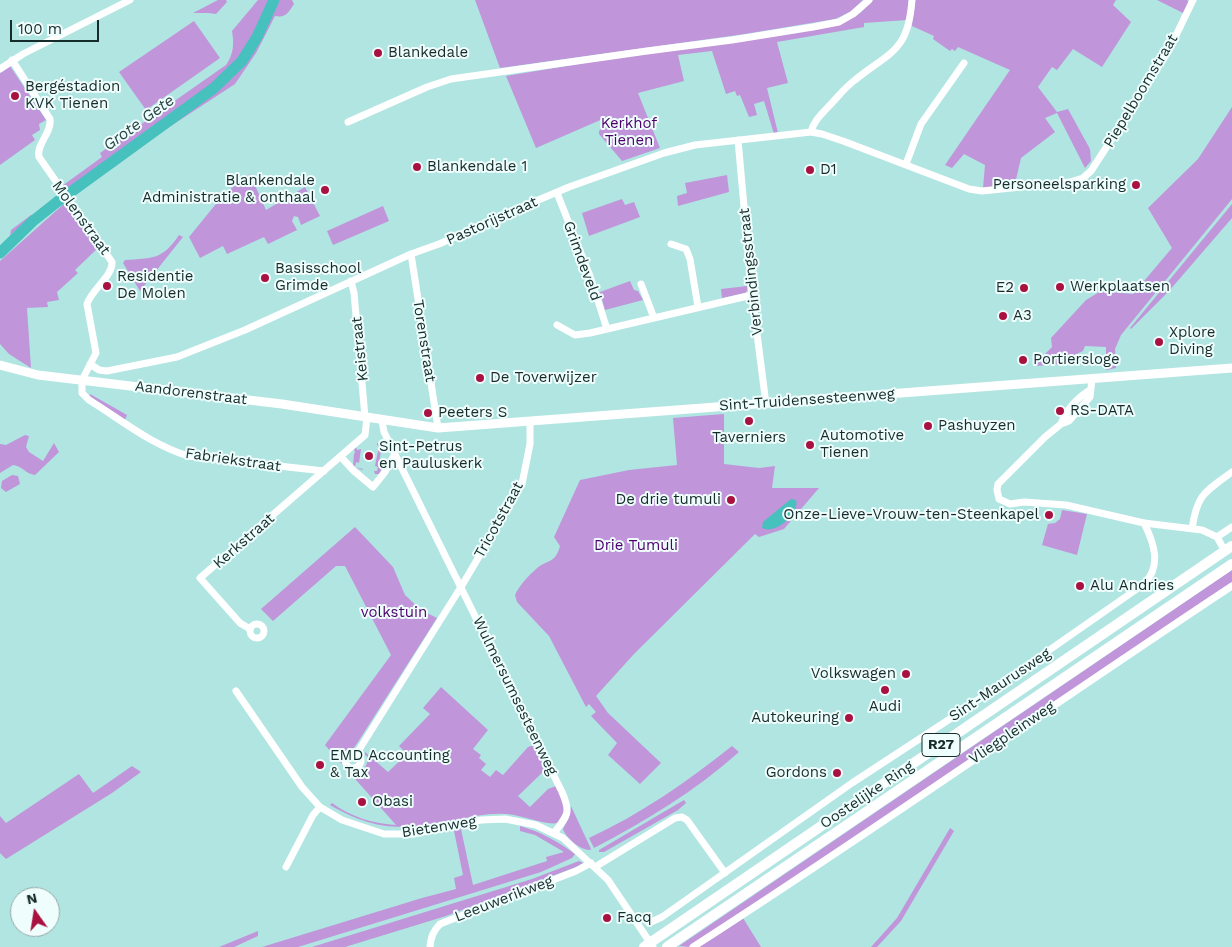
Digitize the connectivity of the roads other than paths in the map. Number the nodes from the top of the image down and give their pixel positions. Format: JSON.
{"nodes":[{"id":1,"x":130,"y":0,"type":"edge"},
{"id":2,"x":869,"y":0,"type":"edge"},
{"id":3,"x":912,"y":0,"type":"edge"},
{"id":4,"x":1193,"y":0,"type":"edge"},
{"id":5,"x":12,"y":60,"type":"junction"},
{"id":6,"x":964,"y":63,"type":"dead end"},
{"id":7,"x":0,"y":69,"type":"edge"},
{"id":8,"x":348,"y":122,"type":"dead end"},
{"id":9,"x":811,"y":132,"type":"junction"},
{"id":10,"x":738,"y":140,"type":"junction"},
{"id":11,"x":906,"y":164,"type":"junction"},
{"id":12,"x":1083,"y":178,"type":"joint"},
{"id":13,"x":556,"y":193,"type":"junction"},
{"id":14,"x":671,"y":244,"type":"dead end"},
{"id":15,"x":411,"y":254,"type":"junction"},
{"id":16,"x":350,"y":282,"type":"junction"},
{"id":17,"x":641,"y":284,"type":"dead end"},
{"id":18,"x":752,"y":295,"type":"junction"},
{"id":19,"x":698,"y":307,"type":"junction"},
{"id":20,"x":654,"y":318,"type":"junction"},
{"id":21,"x":557,"y":325,"type":"dead end"},
{"id":22,"x":607,"y":329,"type":"junction"},
{"id":23,"x":90,"y":364,"type":"junction"},
{"id":24,"x":0,"y":365,"type":"edge"},
{"id":25,"x":1232,"y":368,"type":"edge"},
{"id":26,"x":1092,"y":379,"type":"junction"},
{"id":27,"x":82,"y":380,"type":"junction"},
{"id":28,"x":766,"y":404,"type":"junction"},
{"id":29,"x":366,"y":417,"type":"junction"},
{"id":30,"x":382,"y":420,"type":"junction"},
{"id":31,"x":530,"y":421,"type":"junction"},
{"id":32,"x":438,"y":428,"type":"junction"},
{"id":33,"x":396,"y":454,"type":"junction"},
{"id":34,"x":341,"y":457,"type":"junction"},
{"id":35,"x":324,"y":471,"type":"junction"},
{"id":36,"x":1232,"y":472,"type":"edge"},
{"id":37,"x":1144,"y":523,"type":"junction"},
{"id":38,"x":1232,"y":527,"type":"edge"},
{"id":39,"x":1192,"y":529,"type":"junction"},
{"id":40,"x":1217,"y":537,"type":"junction"},
{"id":41,"x":1227,"y":546,"type":"edge"},
{"id":42,"x":1232,"y":564,"type":"edge"},
{"id":43,"x":1232,"y":586,"type":"edge"},
{"id":44,"x":461,"y":587,"type":"junction"},
{"id":45,"x":250,"y":629,"type":"dead end"},
{"id":46,"x":236,"y":691,"type":"dead end"},
{"id":47,"x":357,"y":753,"type":"dead end"},
{"id":48,"x":320,"y":807,"type":"junction"},
{"id":49,"x":554,"y":833,"type":"junction"},
{"id":50,"x":593,"y":865,"type":"junction"},
{"id":51,"x":286,"y":868,"type":"dead end"},
{"id":52,"x":725,"y":872,"type":"junction"},
{"id":53,"x":648,"y":923,"type":"dead end"},
{"id":54,"x":649,"y":945,"type":"edge"},
{"id":55,"x":430,"y":947,"type":"edge"},
{"id":56,"x":667,"y":947,"type":"edge"},
{"id":57,"x":693,"y":947,"type":"edge"}],
"edges":[{"from":1,"to":5,"type":"street"},
{"from":2,"to":8,"type":"street"},
{"from":3,"to":9,"type":"street"},
{"from":4,"to":12,"type":"street","name":"Piepelboomstraat"},
{"from":5,"to":7,"type":"street"},
{"from":5,"to":23,"type":"street","name":"Molenstraat"},
{"from":6,"to":11,"type":"street"},
{"from":9,"to":10,"type":"street","name":"Pastorijstraat"},
{"from":9,"to":11,"type":"street","name":"Pastorijstraat"},
{"from":10,"to":13,"type":"street","name":"Pastorijstraat"},
{"from":10,"to":18,"type":"street","name":"Verbindingsstraat"},
{"from":11,"to":12,"type":"street","name":"Pastorijstraat"},
{"from":13,"to":15,"type":"street","name":"Pastorijstraat"},
{"from":13,"to":22,"type":"street","name":"Grimdeveld"},
{"from":14,"to":19,"type":"street"},
{"from":15,"to":16,"type":"street","name":"Pastorijstraat"},
{"from":15,"to":32,"type":"street","name":"Torenstraat"},
{"from":16,"to":23,"type":"street","name":"Pastorijstraat"},
{"from":16,"to":29,"type":"street","name":"Keistraat"},
{"from":17,"to":20,"type":"street"},
{"from":18,"to":19,"type":"street"},
{"from":18,"to":28,"type":"street","name":"Verbindingsstraat"},
{"from":19,"to":20,"type":"street"},
{"from":20,"to":22,"type":"street"},
{"from":21,"to":22,"type":"street"},
{"from":23,"to":27,"type":"street","name":"Molenstraat"},
{"from":24,"to":27,"type":"main road","name":"Aandorenstraat"},
{"from":25,"to":26,"type":"main road","name":"Sint-Truidensesteenweg"},
{"from":26,"to":28,"type":"main road","name":"Sint-Truidensesteenweg"},
{"from":26,"to":37,"type":"street"},
{"from":27,"to":29,"type":"main road","name":"Aandorenstraat"},
{"from":27,"to":35,"type":"street","name":"Fabriekstraat"},
{"from":28,"to":31,"type":"main road","name":"Sint-Truidensesteenweg"},
{"from":29,"to":30,"type":"main road","name":"Aandorenstraat"},
{"from":29,"to":34,"type":"street","name":"Kerkstraat"},
{"from":30,"to":32,"type":"main road","name":"Sint-Truidensesteenweg"},
{"from":30,"to":33,"type":"street","name":"Wulmersumsesteenweg"},
{"from":31,"to":32,"type":"main road","name":"Sint-Truidensesteenweg"},
{"from":31,"to":44,"type":"street","name":"Tricotstraat"},
{"from":33,"to":34,"type":"street"},
{"from":33,"to":44,"type":"street","name":"Wulmersumsesteenweg"},
{"from":34,"to":35,"type":"street","name":"Kerkstraat"},
{"from":35,"to":45,"type":"street","name":"Kerkstraat"},
{"from":36,"to":39,"type":"street"},
{"from":37,"to":39,"type":"street"},
{"from":37,"to":52,"type":"street","name":"Sint-Maurusweg"},
{"from":38,"to":40,"type":"street"},
{"from":39,"to":40,"type":"street"},
{"from":40,"to":41,"type":"street"},
{"from":41,"to":54,"type":"highway","name":"Oostelijke Ring","number":"R27"},
{"from":42,"to":56,"type":"highway","name":"Oostelijke Ring","number":"R27"},
{"from":43,"to":57,"type":"street","name":"Vliegpleinweg"},
{"from":44,"to":47,"type":"street","name":"Tricotstraat"},
{"from":44,"to":49,"type":"street","name":"Wulmersumsesteenweg"},
{"from":46,"to":48,"type":"street","name":"Bietenweg"},
{"from":48,"to":49,"type":"street","name":"Bietenweg"},
{"from":48,"to":51,"type":"street"},
{"from":49,"to":50,"type":"street"},
{"from":50,"to":52,"type":"street"},
{"from":50,"to":54,"type":"street"},
{"from":50,"to":55,"type":"street","name":"Leeuwerikweg"},
{"from":52,"to":53,"type":"street","name":"Sint-Maurusweg"}]}
